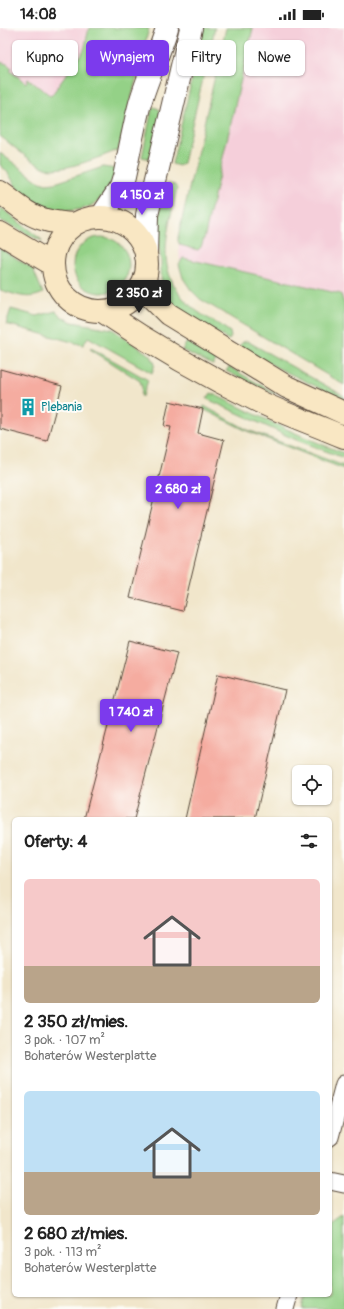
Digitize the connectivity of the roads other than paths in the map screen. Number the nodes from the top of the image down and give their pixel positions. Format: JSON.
{"nodes":[{"id":1,"x":167,"y":28,"type":"edge"},
{"id":2,"x":191,"y":28,"type":"edge"},
{"id":3,"x":0,"y":192,"type":"edge"},
{"id":4,"x":101,"y":217,"type":"junction"},
{"id":5,"x":74,"y":224,"type":"junction"},
{"id":6,"x":0,"y":233,"type":"edge"},
{"id":7,"x":146,"y":256,"type":"junction"},
{"id":8,"x":52,"y":264,"type":"junction"},
{"id":9,"x":145,"y":278,"type":"junction"},
{"id":10,"x":102,"y":311,"type":"junction"},
{"id":11,"x":344,"y":414,"type":"edge"},
{"id":12,"x":344,"y":437,"type":"edge"},
{"id":13,"x":344,"y":1084,"type":"edge"},
{"id":14,"x":332,"y":1129,"type":"edge"},
{"id":15,"x":332,"y":1181,"type":"edge"},
{"id":16,"x":344,"y":1184,"type":"edge"},
{"id":17,"x":288,"y":1297,"type":"edge"},
{"id":18,"x":285,"y":1309,"type":"edge"}],
"edges":[{"from":1,"to":4,"type":"street"},
{"from":2,"to":7,"type":"street"},
{"from":3,"to":5,"type":"main road"},
{"from":4,"to":5,"type":"main road"},
{"from":4,"to":7,"type":"main road"},
{"from":5,"to":8,"type":"main road"},
{"from":6,"to":8,"type":"main road"},
{"from":7,"to":9,"type":"main road"},
{"from":8,"to":10,"type":"main road"},
{"from":9,"to":10,"type":"main road"},
{"from":9,"to":11,"type":"main road"},
{"from":10,"to":12,"type":"main road"},
{"from":13,"to":14,"type":"street"},
{"from":15,"to":16,"type":"street"},
{"from":17,"to":18,"type":"street"}]}
